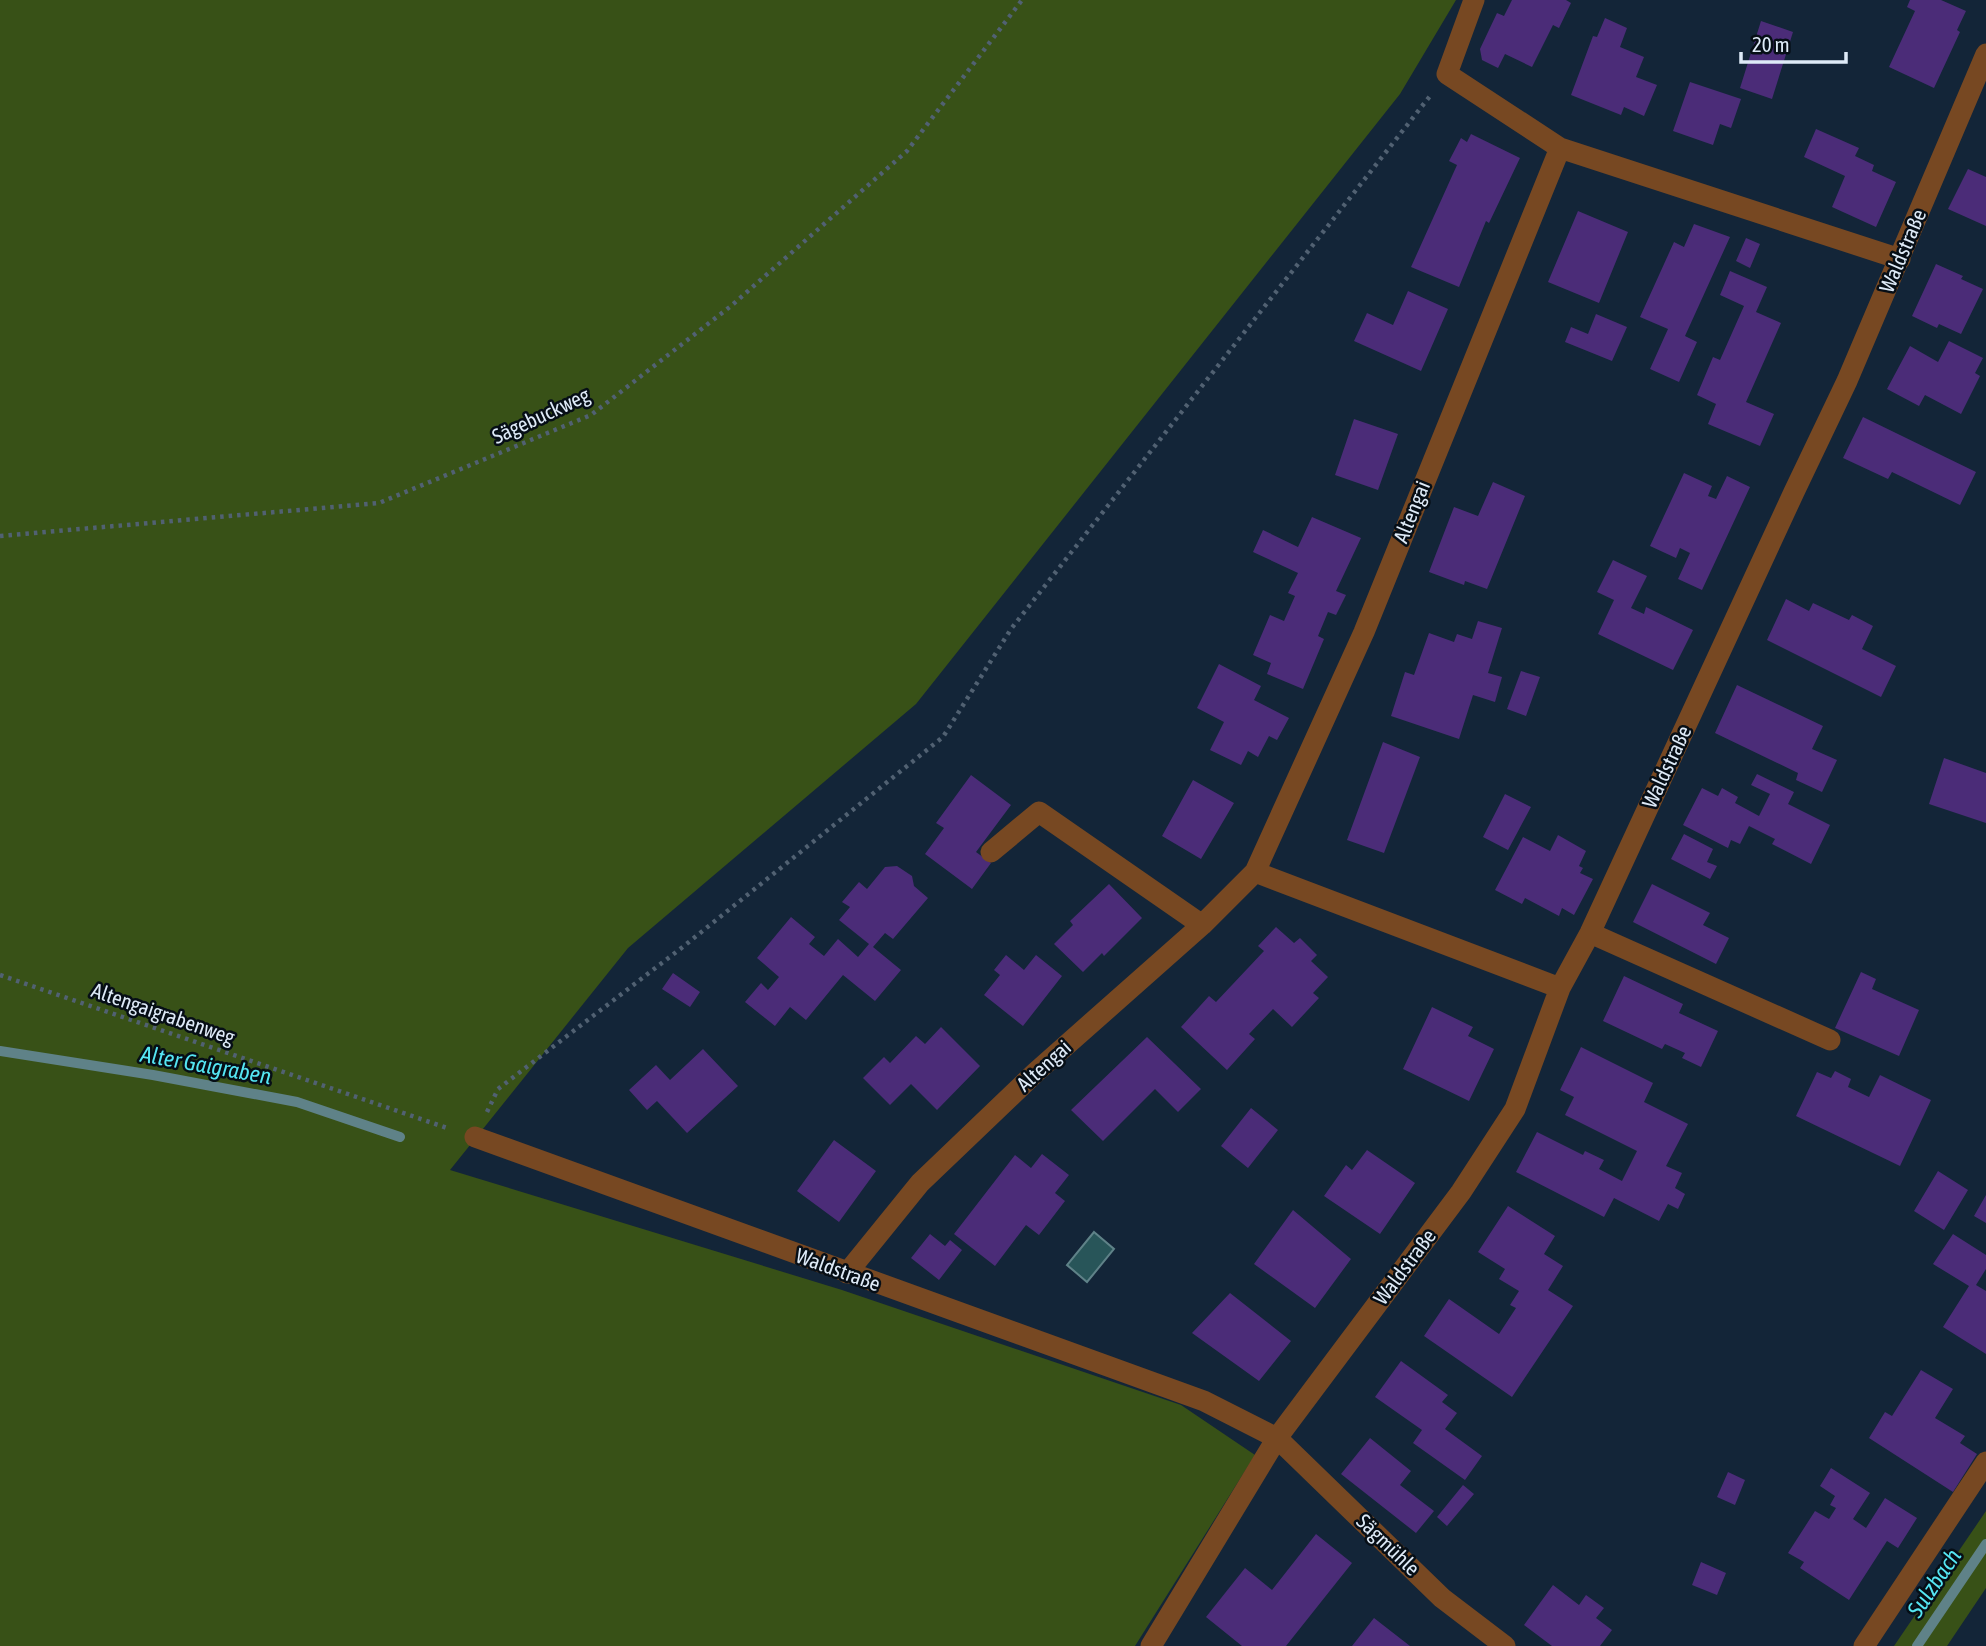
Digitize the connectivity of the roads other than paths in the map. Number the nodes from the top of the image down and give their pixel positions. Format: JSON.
{"nodes":[{"id":1,"x":1474,"y":0,"type":"edge"},
{"id":2,"x":1986,"y":54,"type":"edge"},
{"id":3,"x":1560,"y":148,"type":"junction"},
{"id":4,"x":1900,"y":259,"type":"junction"},
{"id":5,"x":991,"y":852,"type":"dead end"},
{"id":6,"x":1255,"y":872,"type":"junction"},
{"id":7,"x":1202,"y":925,"type":"junction"},
{"id":8,"x":1590,"y":933,"type":"junction"},
{"id":9,"x":1560,"y":988,"type":"junction"},
{"id":10,"x":1830,"y":1040,"type":"dead end"},
{"id":11,"x":475,"y":1137,"type":"road end"},
{"id":12,"x":847,"y":1273,"type":"junction"},
{"id":13,"x":1277,"y":1438,"type":"junction"},
{"id":14,"x":1986,"y":1462,"type":"edge"},
{"id":15,"x":1151,"y":1646,"type":"edge"},
{"id":16,"x":1505,"y":1646,"type":"edge"},
{"id":17,"x":1864,"y":1646,"type":"edge"}],
"edges":[{"from":1,"to":3,"type":"street"},
{"from":2,"to":4,"type":"street","name":"Waldstraße"},
{"from":3,"to":4,"type":"street"},
{"from":3,"to":6,"type":"street","name":"Altengai"},
{"from":4,"to":8,"type":"street","name":"Waldstraße"},
{"from":5,"to":7,"type":"street"},
{"from":6,"to":7,"type":"street","name":"Altengai"},
{"from":6,"to":9,"type":"street"},
{"from":7,"to":12,"type":"street","name":"Altengai"},
{"from":8,"to":9,"type":"street","name":"Waldstraße"},
{"from":8,"to":10,"type":"street"},
{"from":9,"to":13,"type":"street","name":"Waldstraße"},
{"from":11,"to":12,"type":"street","name":"Waldstraße"},
{"from":12,"to":13,"type":"street","name":"Waldstraße"},
{"from":13,"to":15,"type":"street","name":"Waldstraße"},
{"from":13,"to":16,"type":"street","name":"Sägmühle"},
{"from":14,"to":17,"type":"street"}]}
